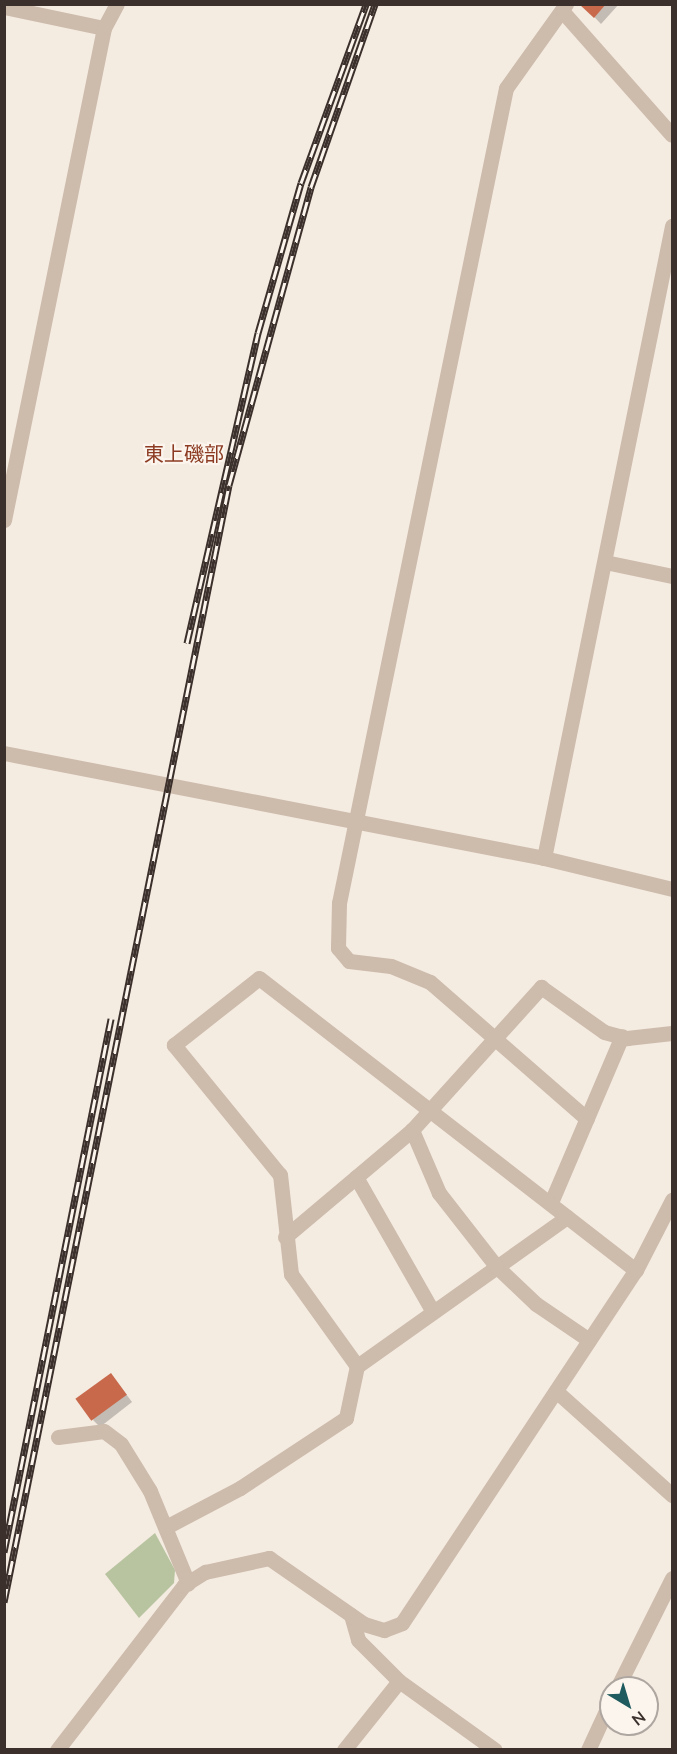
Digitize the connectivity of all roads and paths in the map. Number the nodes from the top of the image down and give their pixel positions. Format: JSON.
{"nodes":[{"id":1,"x":117,"y":4,"type":"edge"},
{"id":2,"x":4,"y":7,"type":"edge"},
{"id":3,"x":564,"y":8,"type":"edge"},
{"id":4,"x":104,"y":28,"type":"junction"},
{"id":5,"x":672,"y":135,"type":"edge"},
{"id":6,"x":672,"y":226,"type":"edge"},
{"id":7,"x":4,"y":520,"type":"edge"},
{"id":8,"x":605,"y":562,"type":"junction"},
{"id":9,"x":672,"y":576,"type":"edge"},
{"id":10,"x":4,"y":753,"type":"edge"},
{"id":11,"x":356,"y":821,"type":"junction"},
{"id":12,"x":544,"y":858,"type":"junction"},
{"id":13,"x":672,"y":889,"type":"edge"},
{"id":14,"x":672,"y":1033,"type":"edge"},
{"id":15,"x":622,"y":1036,"type":"junction"},
{"id":16,"x":494,"y":1041,"type":"junction"},
{"id":17,"x":433,"y":1109,"type":"junction"},
{"id":18,"x":586,"y":1119,"type":"junction"},
{"id":19,"x":412,"y":1130,"type":"junction"},
{"id":20,"x":356,"y":1177,"type":"junction"},
{"id":21,"x":552,"y":1200,"type":"junction"},
{"id":22,"x":672,"y":1200,"type":"edge"},
{"id":23,"x":567,"y":1217,"type":"junction"},
{"id":24,"x":285,"y":1237,"type":"junction"},
{"id":25,"x":496,"y":1266,"type":"junction"},
{"id":26,"x":636,"y":1270,"type":"junction"},
{"id":27,"x":433,"y":1311,"type":"junction"},
{"id":28,"x":589,"y":1340,"type":"junction"},
{"id":29,"x":357,"y":1366,"type":"junction"},
{"id":30,"x":556,"y":1391,"type":"junction"},
{"id":31,"x":58,"y":1437,"type":"dead end"},
{"id":32,"x":672,"y":1495,"type":"edge"},
{"id":33,"x":166,"y":1527,"type":"junction"},
{"id":34,"x":672,"y":1578,"type":"edge"},
{"id":35,"x":188,"y":1583,"type":"junction"},
{"id":36,"x":668,"y":1602,"type":"edge"},
{"id":37,"x":351,"y":1615,"type":"junction"},
{"id":38,"x":624,"y":1676,"type":"edge"},
{"id":39,"x":399,"y":1681,"type":"junction"},
{"id":40,"x":599,"y":1726,"type":"edge"},
{"id":41,"x":57,"y":1749,"type":"edge"},
{"id":42,"x":344,"y":1749,"type":"edge"},
{"id":43,"x":495,"y":1749,"type":"edge"},
{"id":44,"x":588,"y":1749,"type":"edge"}],
"edges":[{"from":1,"to":4,"type":"street"},
{"from":2,"to":4,"type":"street"},
{"from":3,"to":5,"type":"street"},
{"from":3,"to":11,"type":"street"},
{"from":4,"to":7,"type":"street"},
{"from":6,"to":8,"type":"street"},
{"from":8,"to":9,"type":"street"},
{"from":8,"to":12,"type":"street"},
{"from":10,"to":11,"type":"street"},
{"from":11,"to":12,"type":"street"},
{"from":11,"to":16,"type":"street"},
{"from":12,"to":13,"type":"street"},
{"from":14,"to":15,"type":"street"},
{"from":15,"to":16,"type":"street"},
{"from":15,"to":18,"type":"street"},
{"from":16,"to":17,"type":"street"},
{"from":16,"to":18,"type":"street"},
{"from":17,"to":19,"type":"street"},
{"from":17,"to":21,"type":"street"},
{"from":17,"to":24,"type":"street"},
{"from":18,"to":21,"type":"street"},
{"from":19,"to":20,"type":"street"},
{"from":19,"to":25,"type":"street"},
{"from":20,"to":24,"type":"street"},
{"from":20,"to":27,"type":"street"},
{"from":21,"to":23,"type":"street"},
{"from":22,"to":26,"type":"street"},
{"from":23,"to":25,"type":"street"},
{"from":23,"to":26,"type":"street"},
{"from":24,"to":29,"type":"street"},
{"from":25,"to":27,"type":"street"},
{"from":25,"to":28,"type":"street"},
{"from":26,"to":28,"type":"street"},
{"from":27,"to":29,"type":"street"},
{"from":28,"to":30,"type":"street"},
{"from":29,"to":33,"type":"street"},
{"from":30,"to":32,"type":"street"},
{"from":30,"to":37,"type":"street"},
{"from":31,"to":33,"type":"street"},
{"from":33,"to":35,"type":"street"},
{"from":34,"to":36,"type":"street"},
{"from":35,"to":37,"type":"street"},
{"from":35,"to":41,"type":"street"},
{"from":36,"to":38,"type":"street"},
{"from":37,"to":39,"type":"street"},
{"from":39,"to":42,"type":"street"},
{"from":39,"to":43,"type":"street"},
{"from":40,"to":44,"type":"street"}]}
